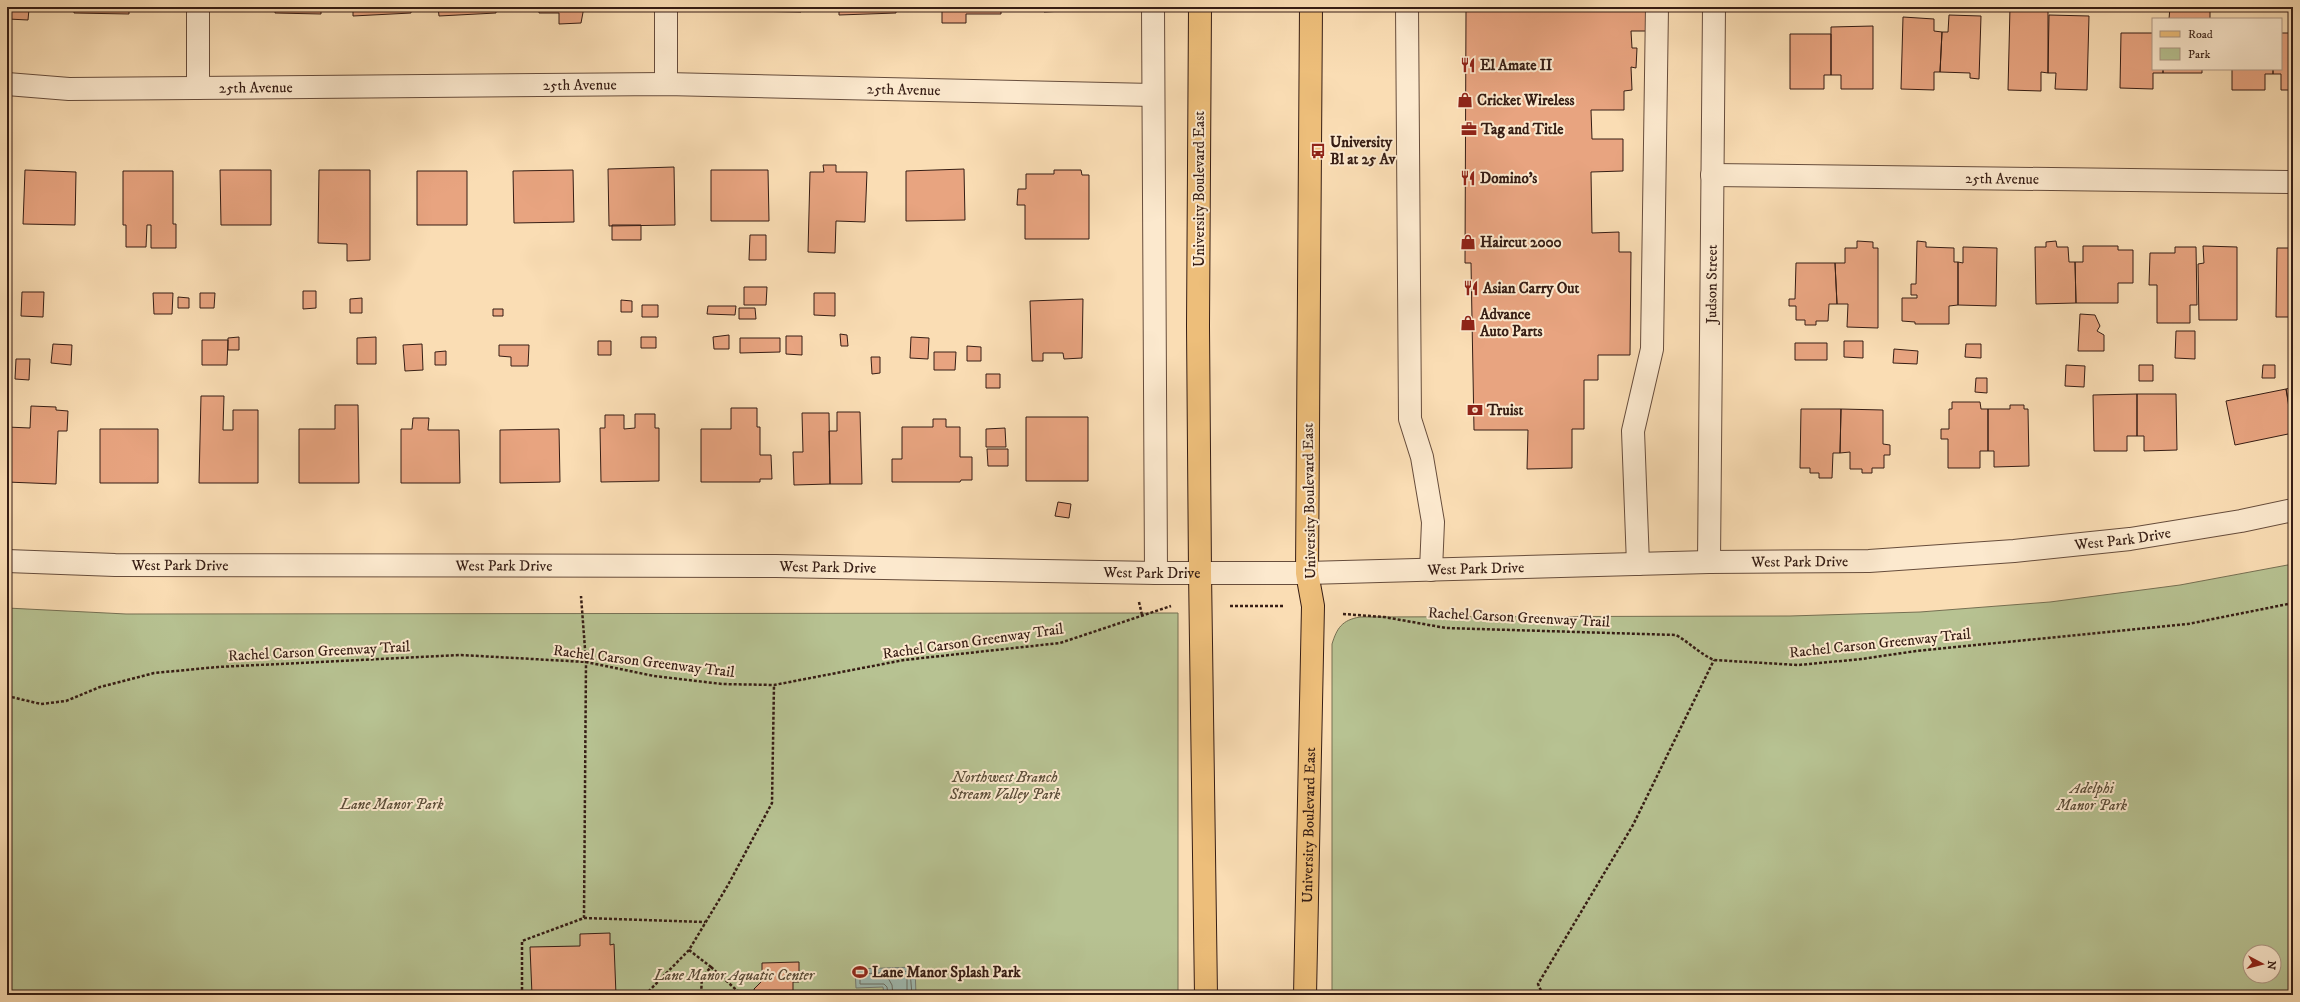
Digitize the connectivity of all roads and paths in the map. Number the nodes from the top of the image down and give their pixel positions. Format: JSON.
{"nodes":[{"id":1,"x":198,"y":7,"type":"edge"},
{"id":2,"x":666,"y":7,"type":"edge"},
{"id":3,"x":1153,"y":7,"type":"edge"},
{"id":4,"x":1200,"y":7,"type":"edge"},
{"id":5,"x":1311,"y":7,"type":"edge"},
{"id":6,"x":1407,"y":7,"type":"edge"},
{"id":7,"x":1657,"y":7,"type":"edge"},
{"id":8,"x":1714,"y":7,"type":"edge"},
{"id":9,"x":7,"y":84,"type":"edge"},
{"id":10,"x":666,"y":84,"type":"junction"},
{"id":11,"x":198,"y":88,"type":"junction"},
{"id":12,"x":1153,"y":95,"type":"junction"},
{"id":13,"x":1712,"y":175,"type":"junction"},
{"id":14,"x":2293,"y":182,"type":"edge"},
{"id":15,"x":2293,"y":510,"type":"edge"},
{"id":16,"x":7,"y":561,"type":"edge"},
{"id":17,"x":1709,"y":562,"type":"junction"},
{"id":18,"x":1638,"y":564,"type":"junction"},
{"id":19,"x":579,"y":565,"type":"junction"},
{"id":20,"x":1431,"y":570,"type":"junction"},
{"id":21,"x":1200,"y":572,"type":"junction"},
{"id":22,"x":1156,"y":573,"type":"junction"},
{"id":23,"x":1307,"y":573,"type":"junction"},
{"id":24,"x":1139,"y":601,"type":"dead end"},
{"id":25,"x":2293,"y":603,"type":"edge"},
{"id":26,"x":1200,"y":606,"type":"junction"},
{"id":27,"x":1313,"y":606,"type":"junction"},
{"id":28,"x":1142,"y":615,"type":"junction"},
{"id":29,"x":1714,"y":660,"type":"junction"},
{"id":30,"x":586,"y":662,"type":"junction"},
{"id":31,"x":774,"y":685,"type":"junction"},
{"id":32,"x":7,"y":696,"type":"edge"},
{"id":33,"x":584,"y":918,"type":"junction"},
{"id":34,"x":705,"y":922,"type":"junction"},
{"id":35,"x":689,"y":950,"type":"junction"},
{"id":36,"x":711,"y":966,"type":"junction"},
{"id":37,"x":522,"y":995,"type":"edge"},
{"id":38,"x":645,"y":995,"type":"edge"},
{"id":39,"x":701,"y":995,"type":"edge"},
{"id":40,"x":742,"y":995,"type":"edge"},
{"id":41,"x":1206,"y":995,"type":"edge"},
{"id":42,"x":1306,"y":995,"type":"edge"},
{"id":43,"x":1543,"y":995,"type":"edge"}],
"edges":[{"from":1,"to":11,"type":"street"},
{"from":2,"to":10,"type":"street"},
{"from":3,"to":12,"type":"street"},
{"from":4,"to":21,"type":"main road","name":"University Boulevard East"},
{"from":5,"to":23,"type":"main road","name":"University Boulevard East"},
{"from":6,"to":20,"type":"street"},
{"from":7,"to":18,"type":"street"},
{"from":8,"to":13,"type":"street","name":"Judson Street"},
{"from":9,"to":11,"type":"street","name":"25th Avenue"},
{"from":10,"to":11,"type":"street","name":"25th Avenue"},
{"from":10,"to":12,"type":"street","name":"25th Avenue"},
{"from":12,"to":22,"type":"street"},
{"from":13,"to":14,"type":"street","name":"25th Avenue"},
{"from":13,"to":17,"type":"street","name":"Judson Street"},
{"from":15,"to":17,"type":"street","name":"West Park Drive"},
{"from":16,"to":19,"type":"street","name":"West Park Drive"},
{"from":17,"to":18,"type":"street","name":"West Park Drive"},
{"from":18,"to":20,"type":"street","name":"West Park Drive"},
{"from":19,"to":22,"type":"street","name":"West Park Drive"},
{"from":19,"to":30,"type":"path"},
{"from":20,"to":23,"type":"street","name":"West Park Drive"},
{"from":21,"to":22,"type":"street","name":"West Park Drive"},
{"from":21,"to":23,"type":"street","name":"West Park Drive"},
{"from":21,"to":26,"type":"main road","name":"University Boulevard East"},
{"from":23,"to":27,"type":"main road","name":"University Boulevard East"},
{"from":24,"to":28,"type":"path"},
{"from":25,"to":29,"type":"path","name":"Rachel Carson Greenway Trail"},
{"from":26,"to":27,"type":"path","name":"Rachel Carson Greenway Trail"},
{"from":26,"to":28,"type":"path","name":"Rachel Carson Greenway Trail"},
{"from":26,"to":41,"type":"main road","name":"University Boulevard East"},
{"from":27,"to":29,"type":"path","name":"Rachel Carson Greenway Trail"},
{"from":27,"to":42,"type":"main road","name":"University Boulevard East"},
{"from":28,"to":31,"type":"path","name":"Rachel Carson Greenway Trail"},
{"from":29,"to":43,"type":"path"},
{"from":30,"to":31,"type":"path","name":"Rachel Carson Greenway Trail"},
{"from":30,"to":32,"type":"path","name":"Rachel Carson Greenway Trail"},
{"from":30,"to":33,"type":"path"},
{"from":31,"to":34,"type":"path"},
{"from":33,"to":34,"type":"path"},
{"from":33,"to":37,"type":"path"},
{"from":34,"to":35,"type":"path"},
{"from":35,"to":36,"type":"path"},
{"from":35,"to":38,"type":"path"},
{"from":36,"to":39,"type":"path"},
{"from":36,"to":40,"type":"path"}]}
